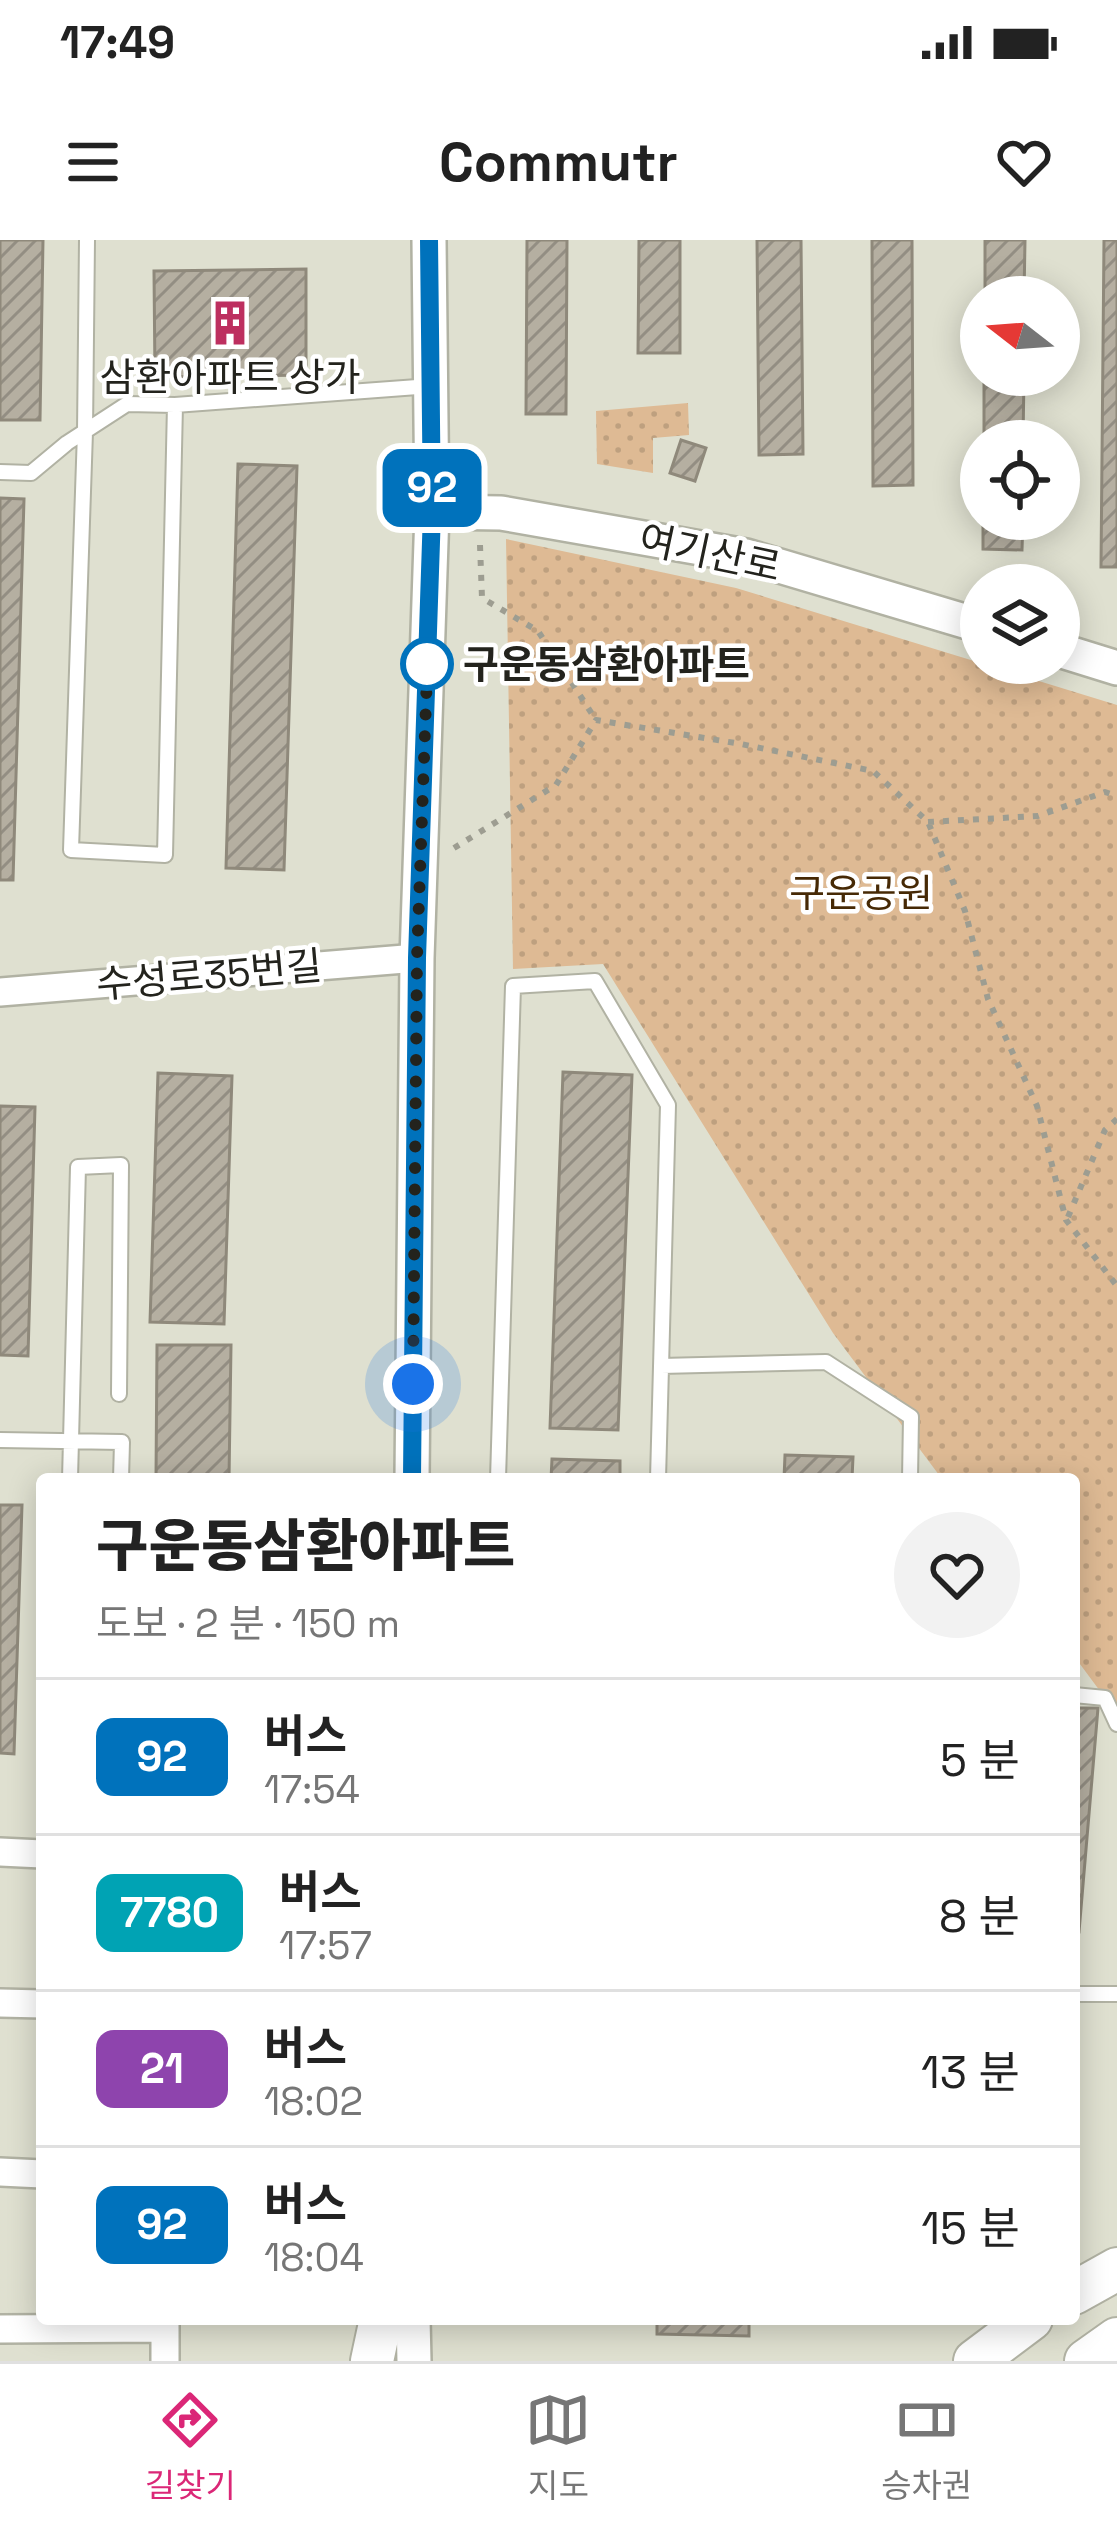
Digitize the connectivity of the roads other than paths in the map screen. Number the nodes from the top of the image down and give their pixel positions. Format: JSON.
{"nodes":[{"id":1,"x":87,"y":240,"type":"edge"},
{"id":2,"x":429,"y":240,"type":"edge"},
{"id":3,"x":431,"y":386,"type":"junction"},
{"id":4,"x":175,"y":405,"type":"junction"},
{"id":5,"x":85,"y":432,"type":"junction"},
{"id":6,"x":0,"y":472,"type":"edge"},
{"id":7,"x":432,"y":512,"type":"junction"},
{"id":8,"x":960,"y":620,"type":"edge"},
{"id":9,"x":1080,"y":657,"type":"edge"},
{"id":10,"x":1117,"y":668,"type":"edge"},
{"id":11,"x":417,"y":958,"type":"junction"},
{"id":12,"x":0,"y":992,"type":"edge"},
{"id":13,"x":661,"y":1366,"type":"junction"},
{"id":14,"x":119,"y":1394,"type":"dead end"},
{"id":15,"x":0,"y":1440,"type":"edge"},
{"id":16,"x":72,"y":1442,"type":"junction"},
{"id":17,"x":70,"y":1473,"type":"edge"},
{"id":18,"x":121,"y":1473,"type":"edge"},
{"id":19,"x":412,"y":1473,"type":"edge"},
{"id":20,"x":498,"y":1473,"type":"edge"},
{"id":21,"x":658,"y":1473,"type":"edge"},
{"id":22,"x":910,"y":1473,"type":"edge"},
{"id":23,"x":1080,"y":1695,"type":"edge"},
{"id":24,"x":1117,"y":1724,"type":"edge"},
{"id":25,"x":0,"y":1852,"type":"edge"},
{"id":26,"x":36,"y":1854,"type":"edge"},
{"id":27,"x":1080,"y":1994,"type":"edge"},
{"id":28,"x":1117,"y":1994,"type":"edge"},
{"id":29,"x":0,"y":2003,"type":"edge"},
{"id":30,"x":36,"y":2004,"type":"edge"},
{"id":31,"x":0,"y":2172,"type":"edge"},
{"id":32,"x":36,"y":2174,"type":"edge"},
{"id":33,"x":1117,"y":2269,"type":"edge"},
{"id":34,"x":1080,"y":2290,"type":"edge"},
{"id":35,"x":132,"y":2325,"type":"edge"},
{"id":36,"x":165,"y":2325,"type":"edge"},
{"id":37,"x":380,"y":2325,"type":"edge"},
{"id":38,"x":413,"y":2325,"type":"edge"},
{"id":39,"x":1023,"y":2325,"type":"edge"},
{"id":40,"x":0,"y":2329,"type":"edge"},
{"id":41,"x":1117,"y":2338,"type":"edge"},
{"id":42,"x":165,"y":2361,"type":"edge"},
{"id":43,"x":372,"y":2361,"type":"edge"},
{"id":44,"x":414,"y":2361,"type":"edge"},
{"id":45,"x":975,"y":2361,"type":"edge"},
{"id":46,"x":1086,"y":2361,"type":"edge"}],
"edges":[{"from":1,"to":5,"type":"lane"},
{"from":2,"to":3,"type":"street"},
{"from":3,"to":4,"type":"lane"},
{"from":3,"to":7,"type":"street"},
{"from":4,"to":5,"type":"lane"},
{"from":4,"to":5,"type":"lane"},
{"from":5,"to":6,"type":"lane"},
{"from":7,"to":8,"type":"street","name":"여기산로"},
{"from":7,"to":11,"type":"street"},
{"from":9,"to":10,"type":"street"},
{"from":11,"to":12,"type":"street","name":"수성로35번길"},
{"from":11,"to":19,"type":"street"},
{"from":13,"to":20,"type":"lane"},
{"from":13,"to":21,"type":"lane"},
{"from":13,"to":22,"type":"lane"},
{"from":14,"to":16,"type":"lane"},
{"from":15,"to":16,"type":"lane"},
{"from":16,"to":17,"type":"lane"},
{"from":16,"to":18,"type":"lane"},
{"from":23,"to":24,"type":"lane"},
{"from":25,"to":26,"type":"street"},
{"from":27,"to":28,"type":"lane"},
{"from":29,"to":30,"type":"street"},
{"from":31,"to":32,"type":"street"},
{"from":33,"to":34,"type":"main road"},
{"from":35,"to":40,"type":"street"},
{"from":36,"to":42,"type":"street"},
{"from":37,"to":43,"type":"main road"},
{"from":38,"to":44,"type":"street"},
{"from":39,"to":45,"type":"main road"},
{"from":41,"to":46,"type":"main road"}]}
